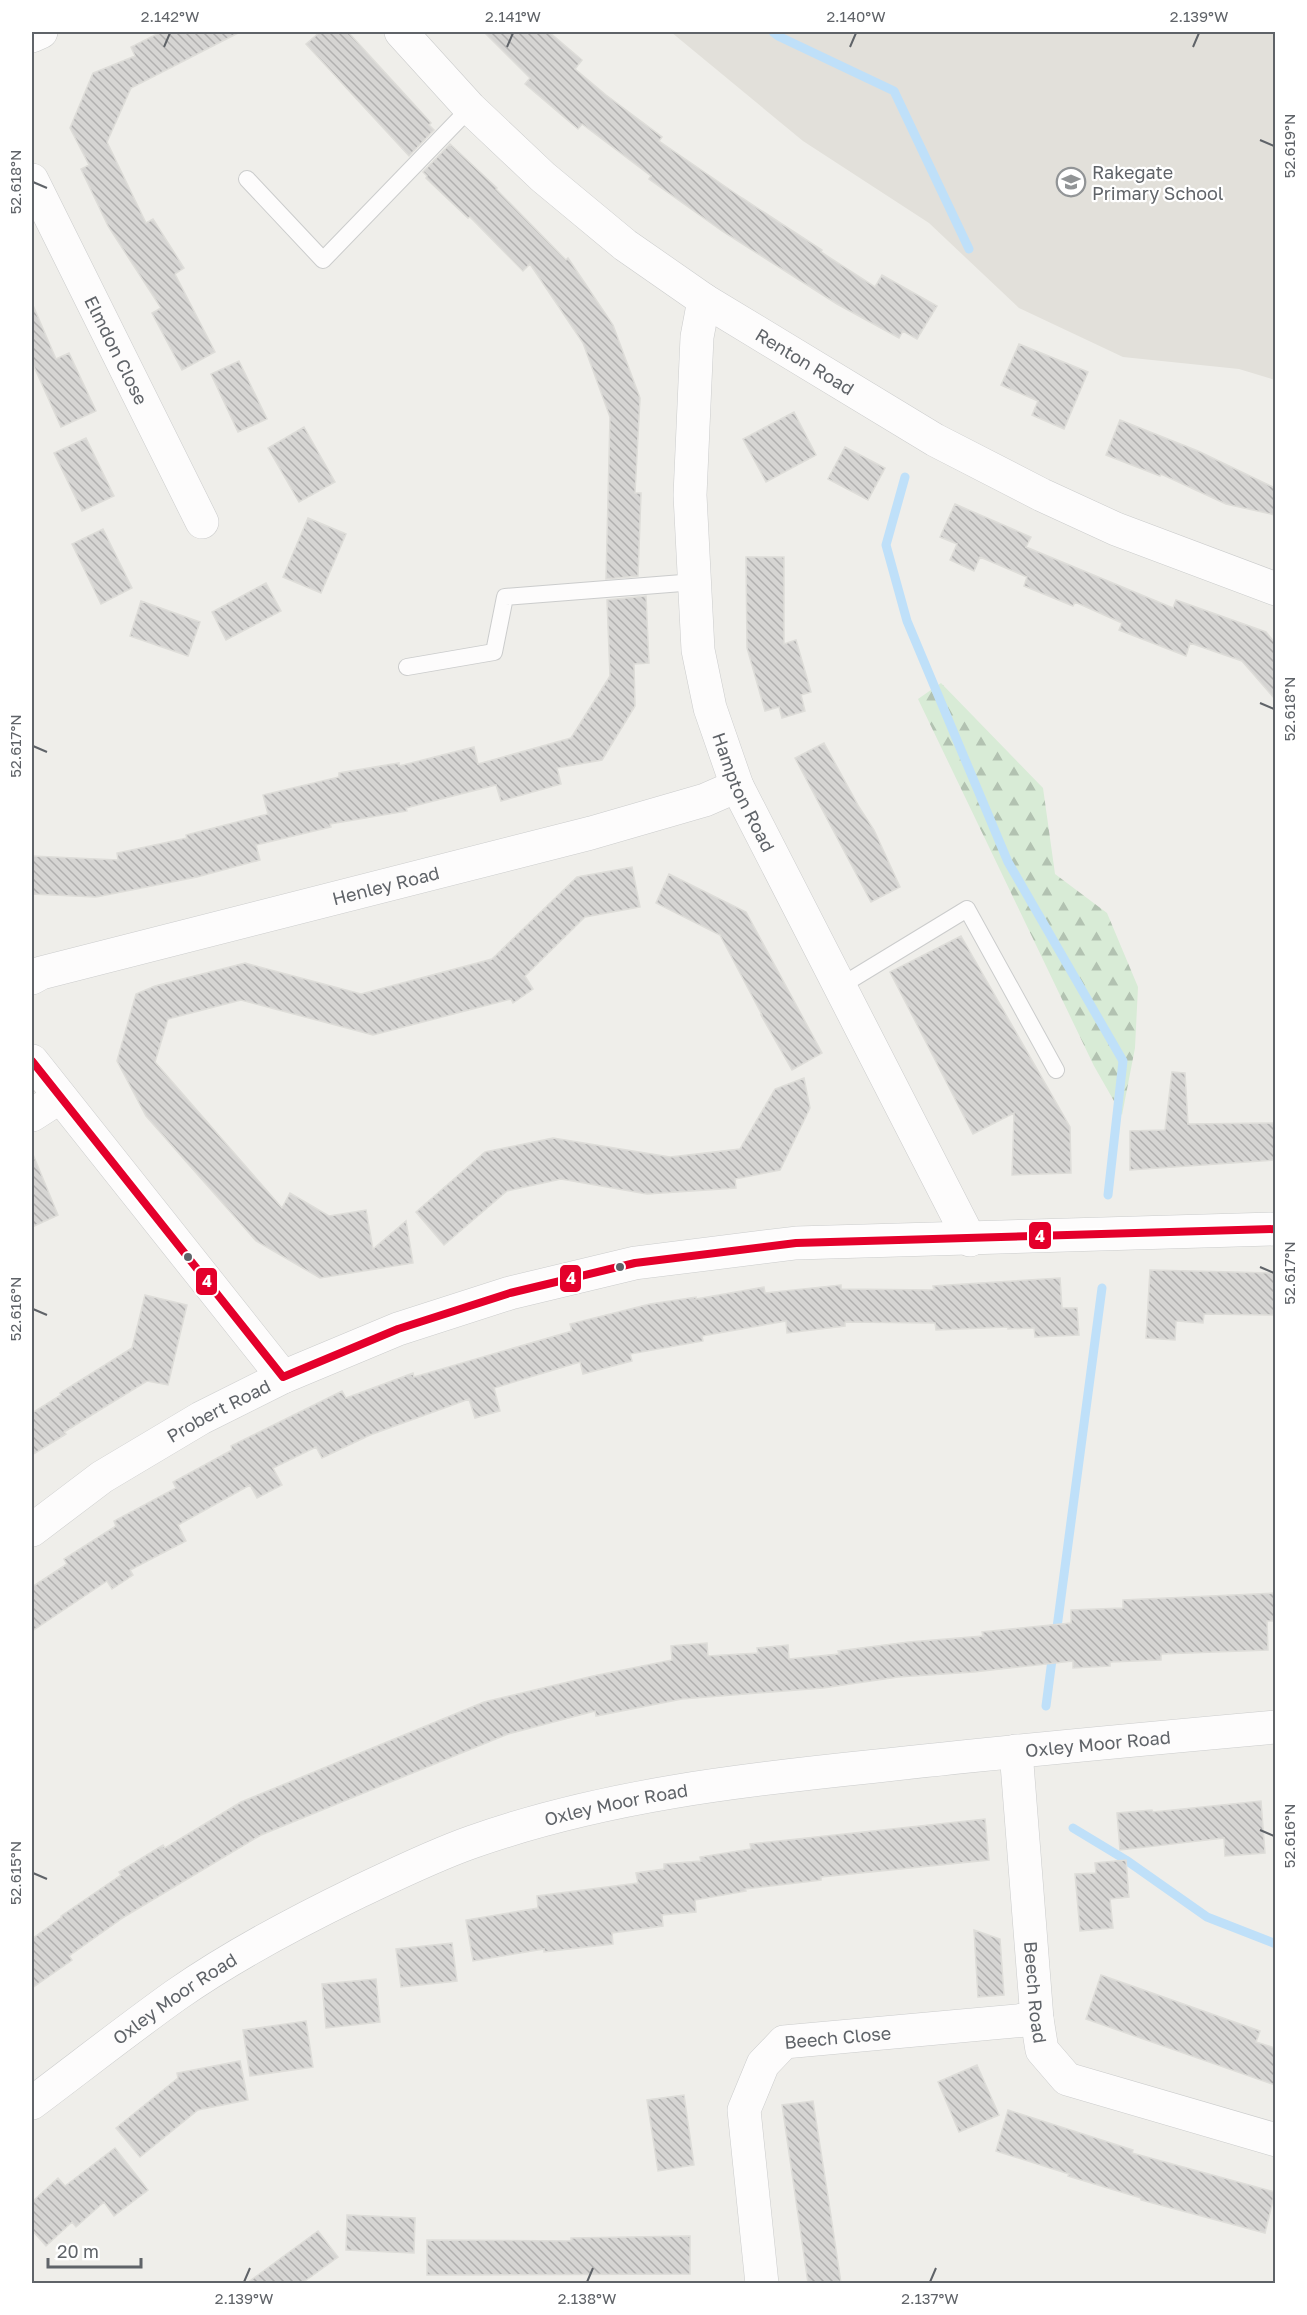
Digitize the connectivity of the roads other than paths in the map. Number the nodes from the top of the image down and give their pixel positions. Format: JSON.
{"nodes":[{"id":1,"x":41,"y":32,"type":"edge"},
{"id":2,"x":401,"y":32,"type":"edge"},
{"id":3,"x":32,"y":36,"type":"edge"},
{"id":4,"x":470,"y":108,"type":"junction"},
{"id":5,"x":247,"y":179,"type":"dead end"},
{"id":6,"x":32,"y":180,"type":"edge"},
{"id":7,"x":704,"y":300,"type":"junction"},
{"id":8,"x":202,"y":522,"type":"dead end"},
{"id":9,"x":695,"y":582,"type":"junction"},
{"id":10,"x":1275,"y":589,"type":"edge"},
{"id":11,"x":408,"y":667,"type":"dead end"},
{"id":12,"x":736,"y":786,"type":"junction"},
{"id":13,"x":32,"y":978,"type":"edge"},
{"id":14,"x":839,"y":987,"type":"junction"},
{"id":15,"x":32,"y":1061,"type":"edge"},
{"id":16,"x":1056,"y":1070,"type":"dead end"},
{"id":17,"x":60,"y":1096,"type":"junction"},
{"id":18,"x":32,"y":1115,"type":"edge"},
{"id":19,"x":1275,"y":1229,"type":"edge"},
{"id":20,"x":970,"y":1240,"type":"junction"},
{"id":21,"x":283,"y":1377,"type":"junction"},
{"id":22,"x":32,"y":1530,"type":"edge"},
{"id":23,"x":1275,"y":1727,"type":"edge"},
{"id":24,"x":1016,"y":1750,"type":"junction"},
{"id":25,"x":1037,"y":2019,"type":"junction"},
{"id":26,"x":32,"y":2103,"type":"edge"},
{"id":27,"x":1275,"y":2140,"type":"edge"},
{"id":28,"x":762,"y":2283,"type":"edge"}],
"edges":[{"from":1,"to":3,"type":"street"},
{"from":2,"to":4,"type":"street","name":"Renton Road"},
{"from":4,"to":5,"type":"lane"},
{"from":4,"to":7,"type":"street","name":"Renton Road"},
{"from":6,"to":8,"type":"street","name":"Elmdon Close"},
{"from":7,"to":9,"type":"street","name":"Hampton Road"},
{"from":7,"to":10,"type":"street","name":"Renton Road"},
{"from":9,"to":11,"type":"lane"},
{"from":9,"to":12,"type":"street","name":"Hampton Road"},
{"from":12,"to":13,"type":"street","name":"Henley Road"},
{"from":12,"to":14,"type":"street","name":"Hampton Road"},
{"from":14,"to":16,"type":"lane"},
{"from":14,"to":20,"type":"street","name":"Hampton Road"},
{"from":15,"to":17,"type":"street"},
{"from":17,"to":18,"type":"street"},
{"from":17,"to":21,"type":"street"},
{"from":19,"to":20,"type":"street","name":"Probert Road"},
{"from":20,"to":21,"type":"street","name":"Probert Road"},
{"from":21,"to":22,"type":"street","name":"Probert Road"},
{"from":23,"to":24,"type":"street","name":"Oxley Moor Road"},
{"from":24,"to":25,"type":"street","name":"Beech Road"},
{"from":24,"to":26,"type":"street","name":"Oxley Moor Road"},
{"from":25,"to":27,"type":"street","name":"Beech Road"},
{"from":25,"to":28,"type":"street","name":"Beech Close"}]}
